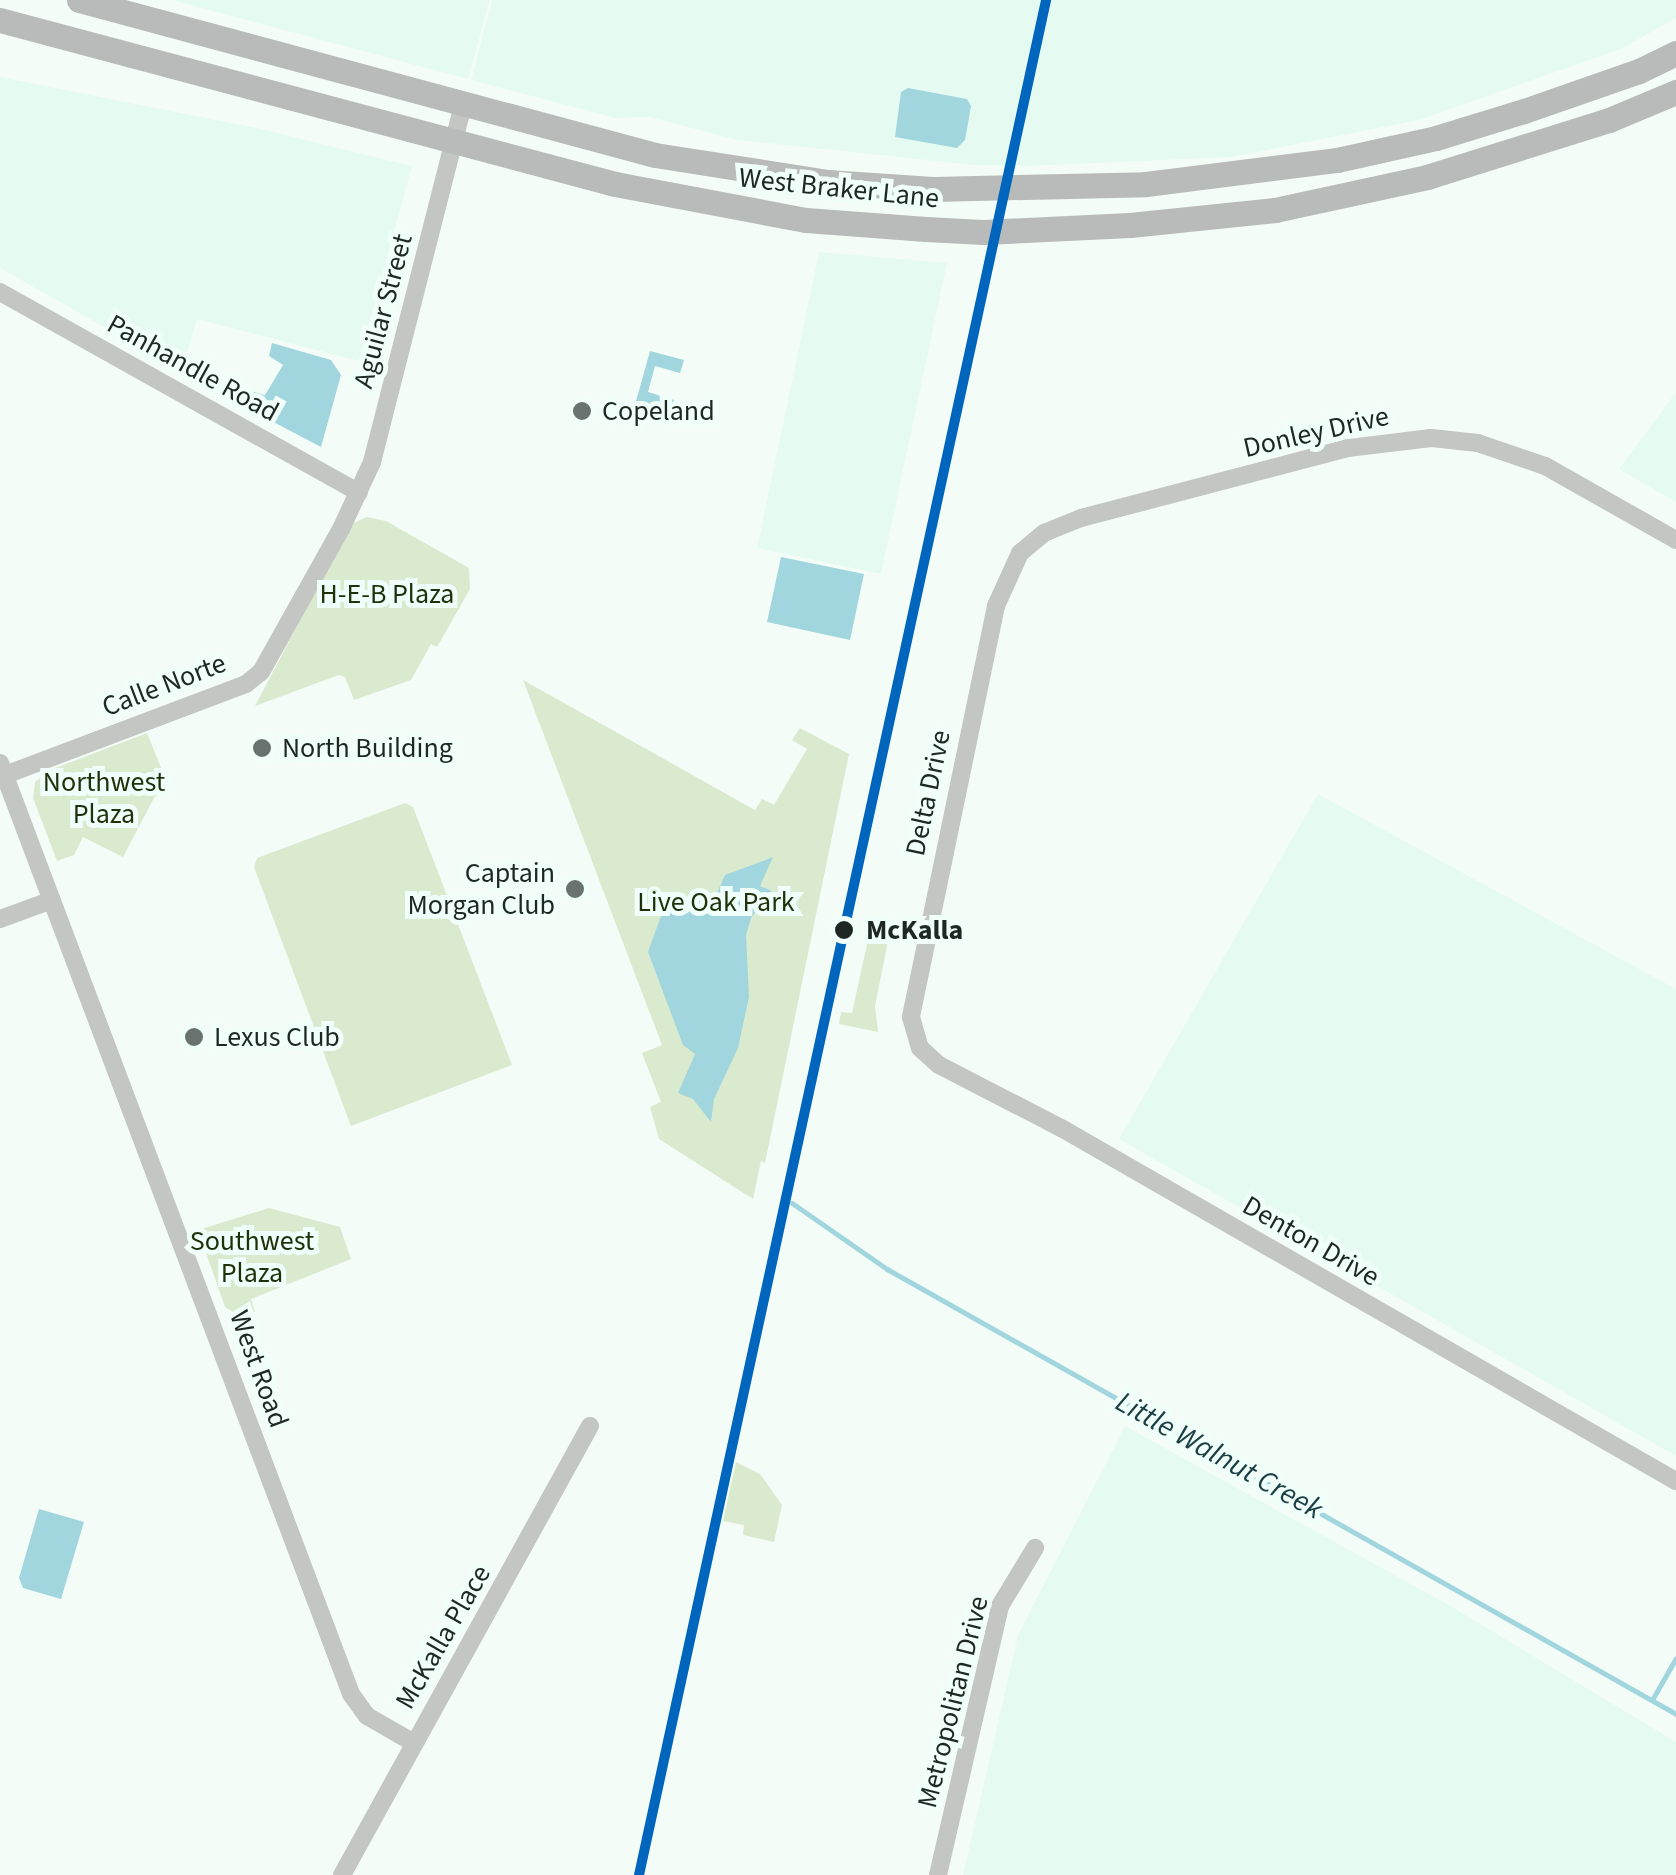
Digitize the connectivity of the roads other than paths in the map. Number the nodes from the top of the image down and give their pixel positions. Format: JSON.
{"nodes":[{"id":1,"x":79,"y":0,"type":"edge"},
{"id":2,"x":0,"y":20,"type":"edge"},
{"id":3,"x":1676,"y":53,"type":"edge"},
{"id":4,"x":1673,"y":95,"type":"edge"},
{"id":5,"x":463,"y":105,"type":"junction"},
{"id":6,"x":455,"y":142,"type":"junction"},
{"id":7,"x":1267,"y":172,"type":"junction"},
{"id":8,"x":1275,"y":210,"type":"junction"},
{"id":9,"x":0,"y":292,"type":"edge"},
{"id":10,"x":359,"y":493,"type":"junction"},
{"id":11,"x":1676,"y":540,"type":"edge"},
{"id":12,"x":1020,"y":553,"type":"joint"},
{"id":13,"x":2,"y":769,"type":"edge"},
{"id":14,"x":52,"y":900,"type":"junction"},
{"id":15,"x":0,"y":919,"type":"edge"},
{"id":16,"x":920,"y":1048,"type":"joint"},
{"id":17,"x":590,"y":1426,"type":"dead end"},
{"id":18,"x":1676,"y":1481,"type":"edge"},
{"id":19,"x":1035,"y":1548,"type":"dead end"},
{"id":20,"x":414,"y":1744,"type":"junction"},
{"id":21,"x":342,"y":1875,"type":"edge"},
{"id":22,"x":938,"y":1875,"type":"edge"}],
"edges":[{"from":1,"to":5,"type":"main road","name":"West Braker Lane"},
{"from":2,"to":6,"type":"main road","name":"West Braker Lane"},
{"from":3,"to":7,"type":"main road","name":"West Braker Lane"},
{"from":4,"to":8,"type":"main road","name":"West Braker Lane"},
{"from":5,"to":6,"type":"street","name":"Aguilar Street"},
{"from":5,"to":7,"type":"main road","name":"West Braker Lane"},
{"from":6,"to":8,"type":"main road","name":"West Braker Lane"},
{"from":6,"to":10,"type":"street","name":"Aguilar Street"},
{"from":7,"to":8,"type":"main road"},
{"from":9,"to":10,"type":"street","name":"Panhandle Road"},
{"from":10,"to":13,"type":"street","name":"Calle Norte"},
{"from":11,"to":12,"type":"street","name":"Donley Drive"},
{"from":12,"to":16,"type":"street","name":"Delta Drive"},
{"from":13,"to":14,"type":"street","name":"West Road"},
{"from":14,"to":15,"type":"street"},
{"from":14,"to":20,"type":"street","name":"West Road"},
{"from":16,"to":18,"type":"street","name":"Denton Drive"},
{"from":17,"to":20,"type":"street","name":"McKalla Place"},
{"from":19,"to":22,"type":"street","name":"Metropolitan Drive"},
{"from":20,"to":21,"type":"street","name":"McKalla Place"}]}
